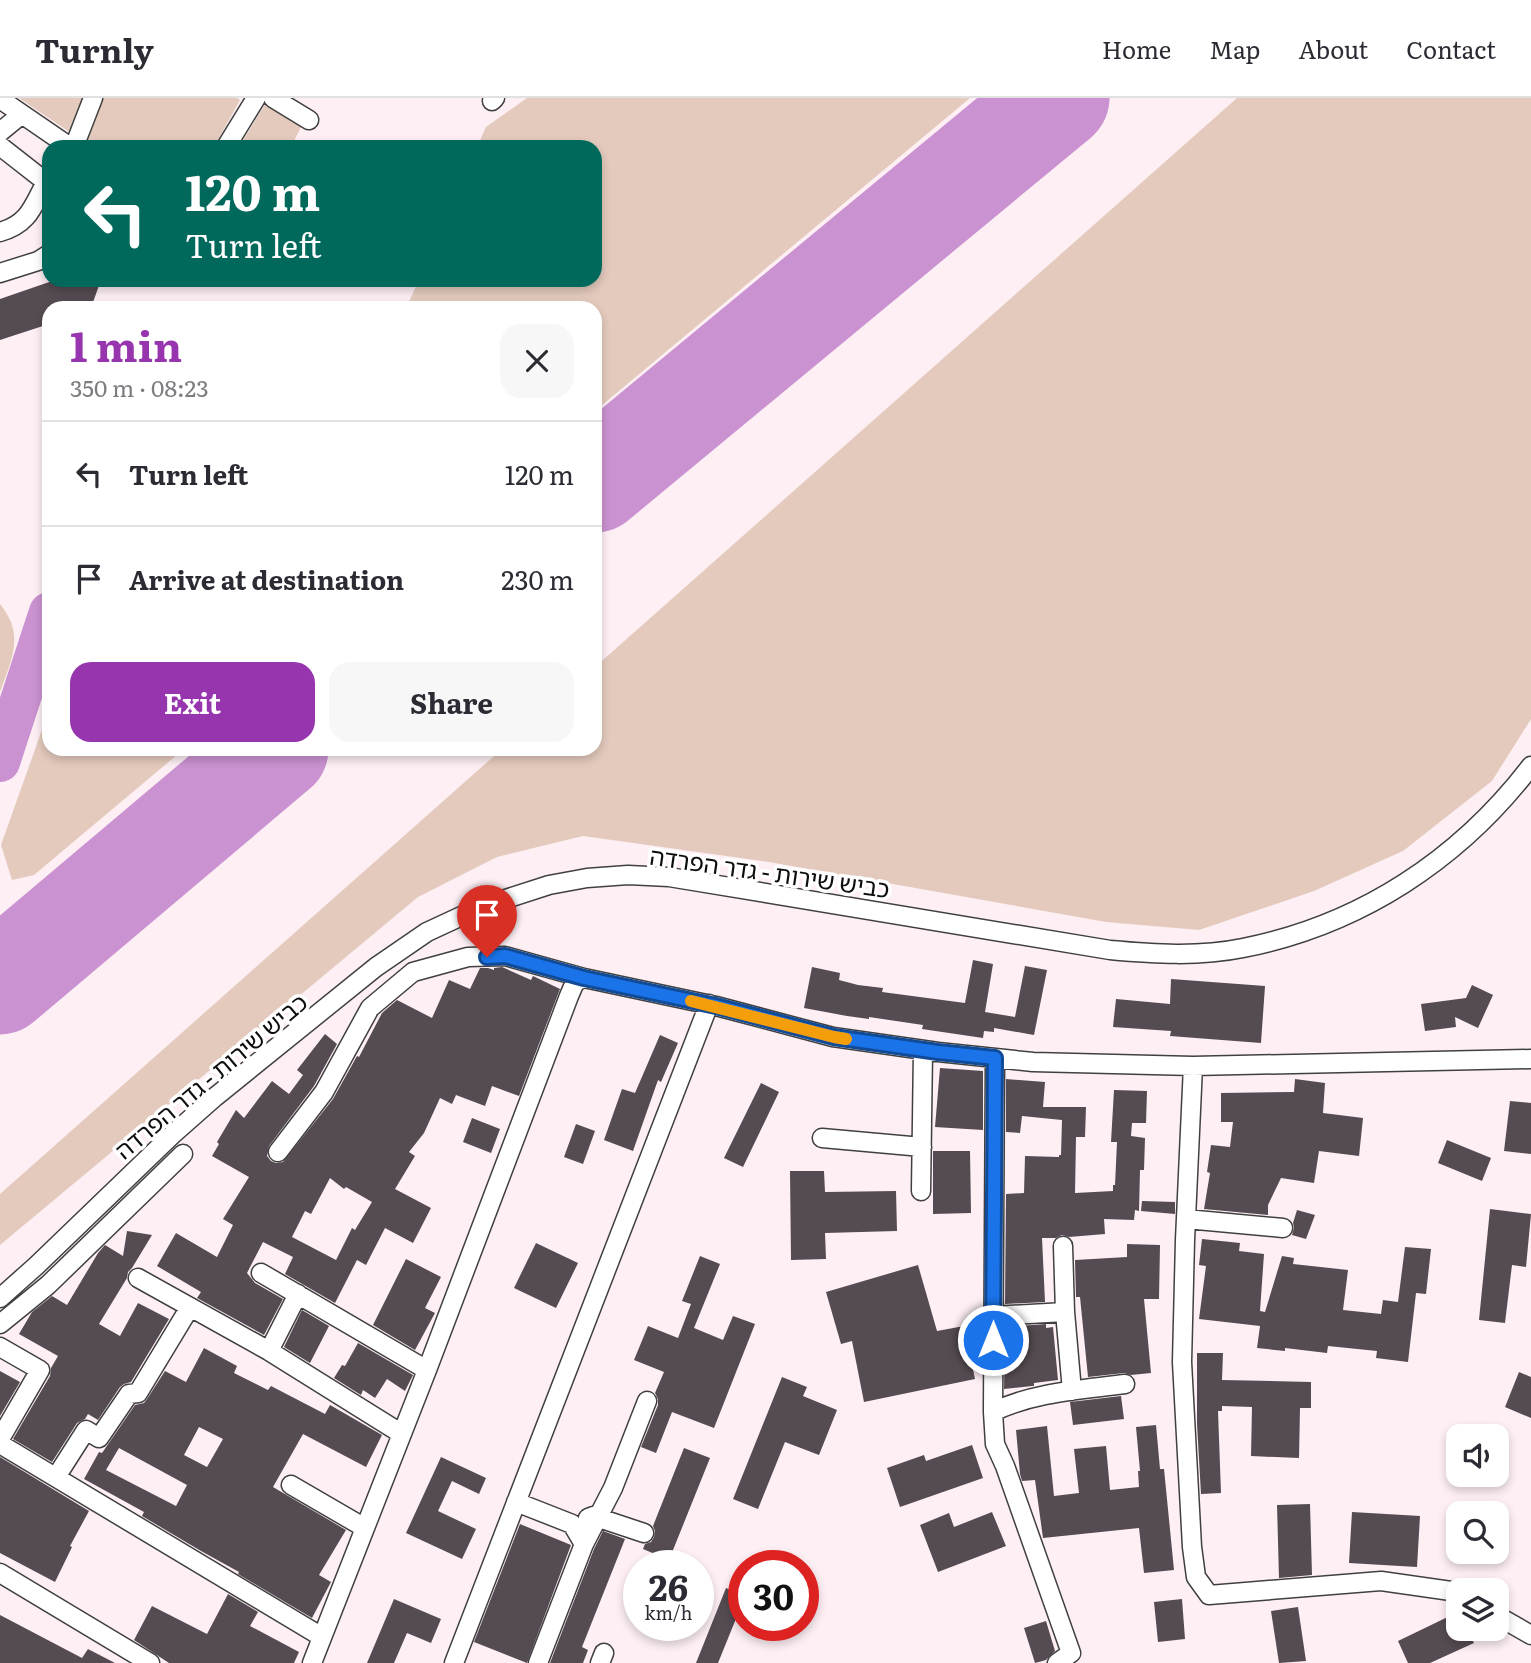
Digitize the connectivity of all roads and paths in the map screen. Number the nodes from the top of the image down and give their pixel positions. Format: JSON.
{"nodes":[{"id":1,"x":93,"y":98,"type":"edge"},
{"id":2,"x":256,"y":98,"type":"edge"},
{"id":3,"x":273,"y":98,"type":"edge"},
{"id":4,"x":0,"y":99,"type":"edge"},
{"id":5,"x":22,"y":114,"type":"junction"},
{"id":6,"x":309,"y":120,"type":"dead end"},
{"id":7,"x":0,"y":132,"type":"edge"},
{"id":8,"x":61,"y":140,"type":"edge"},
{"id":9,"x":75,"y":140,"type":"edge"},
{"id":10,"x":230,"y":140,"type":"edge"},
{"id":11,"x":0,"y":146,"type":"edge"},
{"id":12,"x":42,"y":179,"type":"edge"},
{"id":13,"x":42,"y":189,"type":"edge"},
{"id":14,"x":0,"y":232,"type":"edge"},
{"id":15,"x":42,"y":258,"type":"edge"},
{"id":16,"x":0,"y":273,"type":"edge"},
{"id":17,"x":1531,"y":766,"type":"edge"},
{"id":18,"x":584,"y":978,"type":"junction"},
{"id":19,"x":709,"y":1004,"type":"junction"},
{"id":20,"x":923,"y":1050,"type":"junction"},
{"id":21,"x":995,"y":1058,"type":"junction"},
{"id":22,"x":1531,"y":1059,"type":"edge"},
{"id":23,"x":1194,"y":1066,"type":"junction"},
{"id":24,"x":822,"y":1138,"type":"dead end"},
{"id":25,"x":922,"y":1147,"type":"junction"},
{"id":26,"x":278,"y":1152,"type":"dead end"},
{"id":27,"x":183,"y":1154,"type":"dead end"},
{"id":28,"x":922,"y":1191,"type":"dead end"},
{"id":29,"x":1186,"y":1219,"type":"junction"},
{"id":30,"x":1283,"y":1228,"type":"dead end"},
{"id":31,"x":1063,"y":1247,"type":"dead end"},
{"id":32,"x":261,"y":1273,"type":"dead end"},
{"id":33,"x":138,"y":1278,"type":"dead end"},
{"id":34,"x":298,"y":1294,"type":"junction"},
{"id":35,"x":0,"y":1298,"type":"edge"},
{"id":36,"x":190,"y":1307,"type":"junction"},
{"id":37,"x":1065,"y":1312,"type":"junction"},
{"id":38,"x":993,"y":1316,"type":"junction"},
{"id":39,"x":0,"y":1324,"type":"edge"},
{"id":40,"x":0,"y":1347,"type":"edge"},
{"id":41,"x":269,"y":1351,"type":"junction"},
{"id":42,"x":427,"y":1370,"type":"junction"},
{"id":43,"x":1125,"y":1384,"type":"dead end"},
{"id":44,"x":1072,"y":1391,"type":"junction"},
{"id":45,"x":646,"y":1401,"type":"dead end"},
{"id":46,"x":993,"y":1412,"type":"junction"},
{"id":47,"x":401,"y":1434,"type":"junction"},
{"id":48,"x":0,"y":1441,"type":"edge"},
{"id":49,"x":56,"y":1477,"type":"junction"},
{"id":50,"x":292,"y":1485,"type":"dead end"},
{"id":51,"x":516,"y":1503,"type":"junction"},
{"id":52,"x":598,"y":1517,"type":"junction"},
{"id":53,"x":572,"y":1524,"type":"junction"},
{"id":54,"x":365,"y":1528,"type":"junction"},
{"id":55,"x":644,"y":1533,"type":"dead end"},
{"id":56,"x":584,"y":1544,"type":"junction"},
{"id":57,"x":0,"y":1573,"type":"edge"},
{"id":58,"x":1446,"y":1590,"type":"edge"},
{"id":59,"x":1509,"y":1622,"type":"edge"},
{"id":60,"x":1531,"y":1635,"type":"edge"},
{"id":61,"x":322,"y":1637,"type":"junction"},
{"id":62,"x":150,"y":1663,"type":"edge"},
{"id":63,"x":312,"y":1663,"type":"edge"},
{"id":64,"x":454,"y":1663,"type":"edge"},
{"id":65,"x":538,"y":1663,"type":"edge"},
{"id":66,"x":1057,"y":1663,"type":"edge"}],
"edges":[{"from":1,"to":9,"type":"street"},
{"from":2,"to":10,"type":"street"},
{"from":3,"to":6,"type":"street"},
{"from":4,"to":5,"type":"street"},
{"from":5,"to":7,"type":"street"},
{"from":5,"to":8,"type":"street"},
{"from":11,"to":12,"type":"street"},
{"from":13,"to":14,"type":"street"},
{"from":15,"to":16,"type":"street"},
{"from":17,"to":35,"type":"street","name":"כביש שירות - גדר הפרדה"},
{"from":18,"to":19,"type":"street"},
{"from":18,"to":26,"type":"street"},
{"from":18,"to":42,"type":"street"},
{"from":19,"to":20,"type":"street"},
{"from":19,"to":51,"type":"street"},
{"from":20,"to":21,"type":"street"},
{"from":20,"to":25,"type":"street"},
{"from":21,"to":23,"type":"street"},
{"from":21,"to":38,"type":"street"},
{"from":22,"to":23,"type":"street"},
{"from":23,"to":29,"type":"street"},
{"from":24,"to":25,"type":"street"},
{"from":25,"to":28,"type":"street"},
{"from":27,"to":39,"type":"street"},
{"from":29,"to":30,"type":"street"},
{"from":29,"to":58,"type":"street"},
{"from":31,"to":37,"type":"street"},
{"from":32,"to":34,"type":"street"},
{"from":33,"to":36,"type":"street"},
{"from":34,"to":41,"type":"street"},
{"from":34,"to":42,"type":"street"},
{"from":36,"to":41,"type":"street"},
{"from":36,"to":49,"type":"street"},
{"from":37,"to":38,"type":"street"},
{"from":37,"to":44,"type":"street"},
{"from":38,"to":46,"type":"street"},
{"from":40,"to":48,"type":"street"},
{"from":41,"to":47,"type":"street"},
{"from":42,"to":47,"type":"street"},
{"from":43,"to":44,"type":"street"},
{"from":44,"to":46,"type":"street"},
{"from":45,"to":52,"type":"street"},
{"from":46,"to":66,"type":"street"},
{"from":47,"to":54,"type":"street"},
{"from":48,"to":49,"type":"street"},
{"from":49,"to":61,"type":"street"},
{"from":50,"to":54,"type":"street"},
{"from":51,"to":53,"type":"street"},
{"from":51,"to":64,"type":"street"},
{"from":52,"to":53,"type":"street"},
{"from":52,"to":55,"type":"street"},
{"from":52,"to":56,"type":"street"},
{"from":53,"to":56,"type":"street"},
{"from":54,"to":61,"type":"street"},
{"from":56,"to":65,"type":"street"},
{"from":57,"to":62,"type":"street"},
{"from":59,"to":60,"type":"street"},
{"from":61,"to":63,"type":"street"}]}
